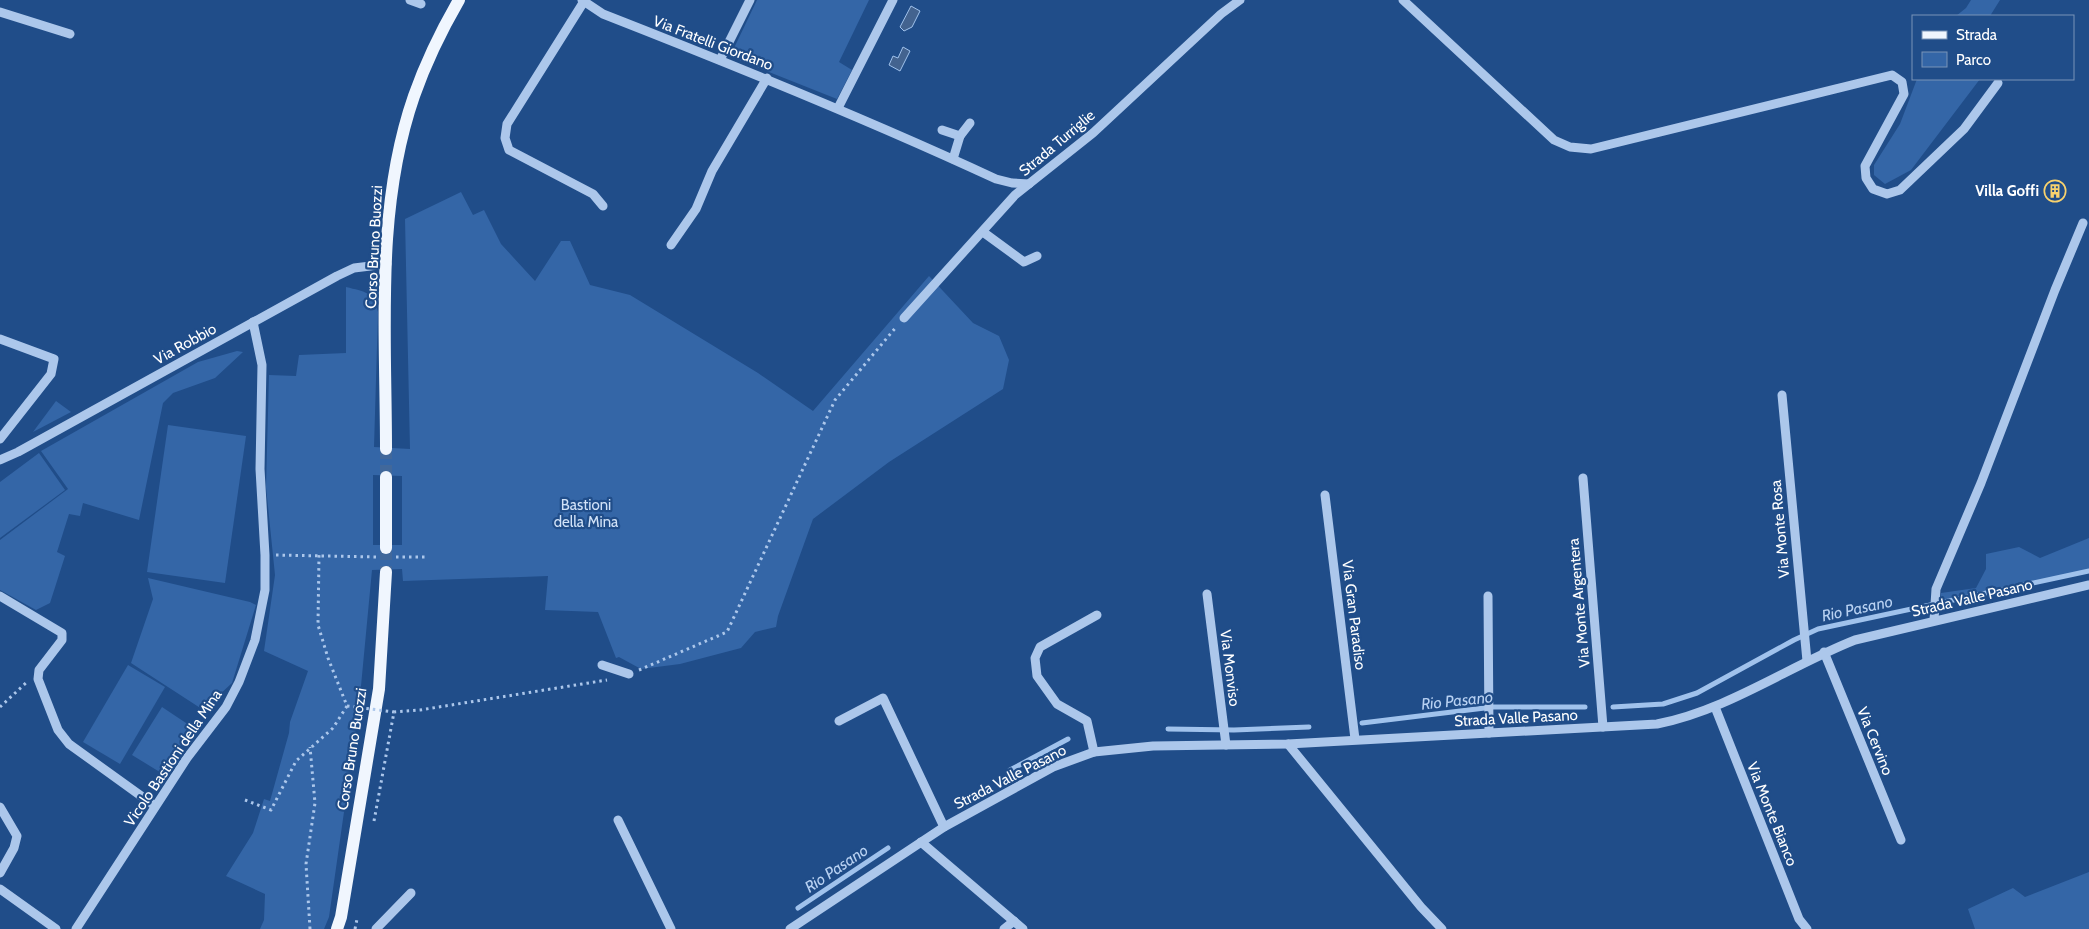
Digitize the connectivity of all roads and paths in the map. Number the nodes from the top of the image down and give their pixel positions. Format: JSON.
{"nodes":[{"id":1,"x":410,"y":0,"type":"edge"},
{"id":2,"x":459,"y":0,"type":"edge"},
{"id":3,"x":750,"y":0,"type":"edge"},
{"id":4,"x":893,"y":0,"type":"edge"},
{"id":5,"x":1240,"y":0,"type":"edge"},
{"id":6,"x":1404,"y":0,"type":"edge"},
{"id":7,"x":582,"y":1,"type":"edge"},
{"id":8,"x":421,"y":4,"type":"dead end"},
{"id":9,"x":0,"y":12,"type":"edge"},
{"id":10,"x":70,"y":34,"type":"dead end"},
{"id":11,"x":720,"y":60,"type":"junction"},
{"id":12,"x":766,"y":78,"type":"junction"},
{"id":13,"x":1998,"y":83,"type":"dead end"},
{"id":14,"x":838,"y":108,"type":"junction"},
{"id":15,"x":970,"y":123,"type":"dead end"},
{"id":16,"x":942,"y":130,"type":"dead end"},
{"id":17,"x":960,"y":136,"type":"junction"},
{"id":18,"x":953,"y":159,"type":"junction"},
{"id":19,"x":1029,"y":184,"type":"junction"},
{"id":20,"x":604,"y":206,"type":"dead end"},
{"id":21,"x":2084,"y":224,"type":"dead end"},
{"id":22,"x":983,"y":232,"type":"junction"},
{"id":23,"x":671,"y":244,"type":"dead end"},
{"id":24,"x":1037,"y":256,"type":"dead end"},
{"id":25,"x":387,"y":264,"type":"junction"},
{"id":26,"x":904,"y":318,"type":"joint"},
{"id":27,"x":253,"y":322,"type":"junction"},
{"id":28,"x":0,"y":339,"type":"edge"},
{"id":29,"x":1782,"y":394,"type":"dead end"},
{"id":30,"x":0,"y":439,"type":"edge"},
{"id":31,"x":386,"y":449,"type":"tunnel mouth"},
{"id":32,"x":0,"y":460,"type":"edge"},
{"id":33,"x":386,"y":477,"type":"tunnel mouth"},
{"id":34,"x":1583,"y":478,"type":"dead end"},
{"id":35,"x":1325,"y":495,"type":"dead end"},
{"id":36,"x":386,"y":548,"type":"tunnel mouth"},
{"id":37,"x":319,"y":555,"type":"junction"},
{"id":38,"x":265,"y":556,"type":"junction"},
{"id":39,"x":427,"y":558,"type":"dead end"},
{"id":40,"x":386,"y":572,"type":"tunnel mouth"},
{"id":41,"x":2089,"y":586,"type":"edge"},
{"id":42,"x":1207,"y":594,"type":"dead end"},
{"id":43,"x":0,"y":596,"type":"edge"},
{"id":44,"x":1488,"y":596,"type":"dead end"},
{"id":45,"x":1097,"y":615,"type":"dead end"},
{"id":46,"x":1934,"y":615,"type":"junction"},
{"id":47,"x":1824,"y":652,"type":"junction"},
{"id":48,"x":1807,"y":661,"type":"junction"},
{"id":49,"x":602,"y":665,"type":"dead end"},
{"id":50,"x":629,"y":674,"type":"junction"},
{"id":51,"x":28,"y":680,"type":"dead end"},
{"id":52,"x":347,"y":706,"type":"junction"},
{"id":53,"x":0,"y":707,"type":"edge"},
{"id":54,"x":1715,"y":707,"type":"junction"},
{"id":55,"x":394,"y":712,"type":"junction"},
{"id":56,"x":840,"y":722,"type":"dead end"},
{"id":57,"x":1603,"y":727,"type":"junction"},
{"id":58,"x":1489,"y":733,"type":"junction"},
{"id":59,"x":1355,"y":739,"type":"junction"},
{"id":60,"x":1288,"y":744,"type":"junction"},
{"id":61,"x":1226,"y":745,"type":"junction"},
{"id":62,"x":310,"y":747,"type":"junction"},
{"id":63,"x":1094,"y":752,"type":"junction"},
{"id":64,"x":245,"y":800,"type":"dead end"},
{"id":65,"x":155,"y":806,"type":"junction"},
{"id":66,"x":0,"y":807,"type":"edge"},
{"id":67,"x":618,"y":820,"type":"dead end"},
{"id":68,"x":374,"y":822,"type":"dead end"},
{"id":69,"x":944,"y":827,"type":"junction"},
{"id":70,"x":1901,"y":840,"type":"dead end"},
{"id":71,"x":920,"y":842,"type":"junction"},
{"id":72,"x":0,"y":873,"type":"edge"},
{"id":73,"x":0,"y":890,"type":"edge"},
{"id":74,"x":411,"y":893,"type":"dead end"},
{"id":75,"x":357,"y":917,"type":"dead end"},
{"id":76,"x":1014,"y":921,"type":"junction"},
{"id":77,"x":56,"y":929,"type":"edge"},
{"id":78,"x":76,"y":929,"type":"edge"},
{"id":79,"x":310,"y":929,"type":"edge"},
{"id":80,"x":336,"y":929,"type":"edge"},
{"id":81,"x":355,"y":929,"type":"edge"},
{"id":82,"x":376,"y":929,"type":"edge"},
{"id":83,"x":671,"y":929,"type":"edge"},
{"id":84,"x":790,"y":929,"type":"edge"},
{"id":85,"x":1004,"y":929,"type":"edge"},
{"id":86,"x":1023,"y":929,"type":"edge"},
{"id":87,"x":1442,"y":929,"type":"edge"},
{"id":88,"x":1807,"y":929,"type":"edge"}],
"edges":[{"from":1,"to":8,"type":"street"},
{"from":2,"to":25,"type":"main road","name":"Corso Bruno Buozzi"},
{"from":3,"to":11,"type":"street"},
{"from":4,"to":14,"type":"street"},
{"from":5,"to":19,"type":"street","name":"Strada Turriglie"},
{"from":6,"to":13,"type":"street"},
{"from":7,"to":11,"type":"street","name":"Via Fratelli Giordano"},
{"from":7,"to":20,"type":"street"},
{"from":9,"to":10,"type":"street"},
{"from":11,"to":12,"type":"street","name":"Via Fratelli Giordano"},
{"from":12,"to":14,"type":"street","name":"Via Fratelli Giordano"},
{"from":12,"to":23,"type":"street"},
{"from":14,"to":18,"type":"street","name":"Via Fratelli Giordano"},
{"from":15,"to":17,"type":"street"},
{"from":16,"to":17,"type":"street"},
{"from":17,"to":18,"type":"street"},
{"from":18,"to":19,"type":"street","name":"Via Fratelli Giordano"},
{"from":19,"to":22,"type":"street","name":"Strada Turriglie"},
{"from":21,"to":46,"type":"street"},
{"from":22,"to":24,"type":"street"},
{"from":22,"to":26,"type":"street","name":"Strada Turriglie"},
{"from":25,"to":27,"type":"street","name":"Via Robbio"},
{"from":25,"to":31,"type":"main road","name":"Corso Bruno Buozzi"},
{"from":26,"to":50,"type":"path"},
{"from":27,"to":32,"type":"street","name":"Via Robbio"},
{"from":27,"to":38,"type":"street","name":"Vicolo Bastioni della Mina"},
{"from":28,"to":30,"type":"street"},
{"from":29,"to":48,"type":"street","name":"Via Monte Rosa"},
{"from":33,"to":36,"type":"main road"},
{"from":34,"to":57,"type":"street","name":"Via Monte Argentera"},
{"from":35,"to":59,"type":"street","name":"Via Gran Paradiso"},
{"from":37,"to":38,"type":"path"},
{"from":37,"to":39,"type":"path"},
{"from":37,"to":52,"type":"path"},
{"from":38,"to":65,"type":"street","name":"Vicolo Bastioni della Mina"},
{"from":40,"to":80,"type":"main road","name":"Corso Bruno Buozzi"},
{"from":41,"to":46,"type":"street","name":"Strada Valle Pasano"},
{"from":42,"to":61,"type":"street","name":"Via Monviso"},
{"from":43,"to":65,"type":"street"},
{"from":44,"to":58,"type":"street"},
{"from":45,"to":63,"type":"street"},
{"from":46,"to":47,"type":"street","name":"Strada Valle Pasano"},
{"from":47,"to":48,"type":"street","name":"Strada Valle Pasano"},
{"from":47,"to":70,"type":"street","name":"Via Cervino"},
{"from":48,"to":54,"type":"street","name":"Strada Valle Pasano"},
{"from":49,"to":50,"type":"street"},
{"from":50,"to":55,"type":"path"},
{"from":51,"to":53,"type":"path"},
{"from":52,"to":55,"type":"path","bridge":true},
{"from":52,"to":62,"type":"path"},
{"from":54,"to":57,"type":"street","name":"Strada Valle Pasano"},
{"from":54,"to":88,"type":"street","name":"Via Monte Bianco"},
{"from":55,"to":68,"type":"path"},
{"from":56,"to":69,"type":"street"},
{"from":57,"to":58,"type":"street","name":"Strada Valle Pasano"},
{"from":58,"to":59,"type":"street","name":"Strada Valle Pasano"},
{"from":59,"to":60,"type":"street","name":"Strada Valle Pasano"},
{"from":60,"to":61,"type":"street","name":"Strada Valle Pasano"},
{"from":60,"to":87,"type":"street"},
{"from":61,"to":63,"type":"street","name":"Strada Valle Pasano"},
{"from":62,"to":64,"type":"path"},
{"from":62,"to":79,"type":"path"},
{"from":63,"to":69,"type":"street","name":"Strada Valle Pasano"},
{"from":65,"to":78,"type":"street","name":"Vicolo Bastioni della Mina"},
{"from":66,"to":72,"type":"street"},
{"from":67,"to":83,"type":"street"},
{"from":69,"to":71,"type":"street","name":"Strada Valle Pasano"},
{"from":71,"to":76,"type":"street"},
{"from":71,"to":84,"type":"street","name":"Strada Valle Pasano"},
{"from":73,"to":77,"type":"street"},
{"from":74,"to":82,"type":"street"},
{"from":75,"to":81,"type":"path"},
{"from":76,"to":85,"type":"street"},
{"from":76,"to":86,"type":"street"}]}
